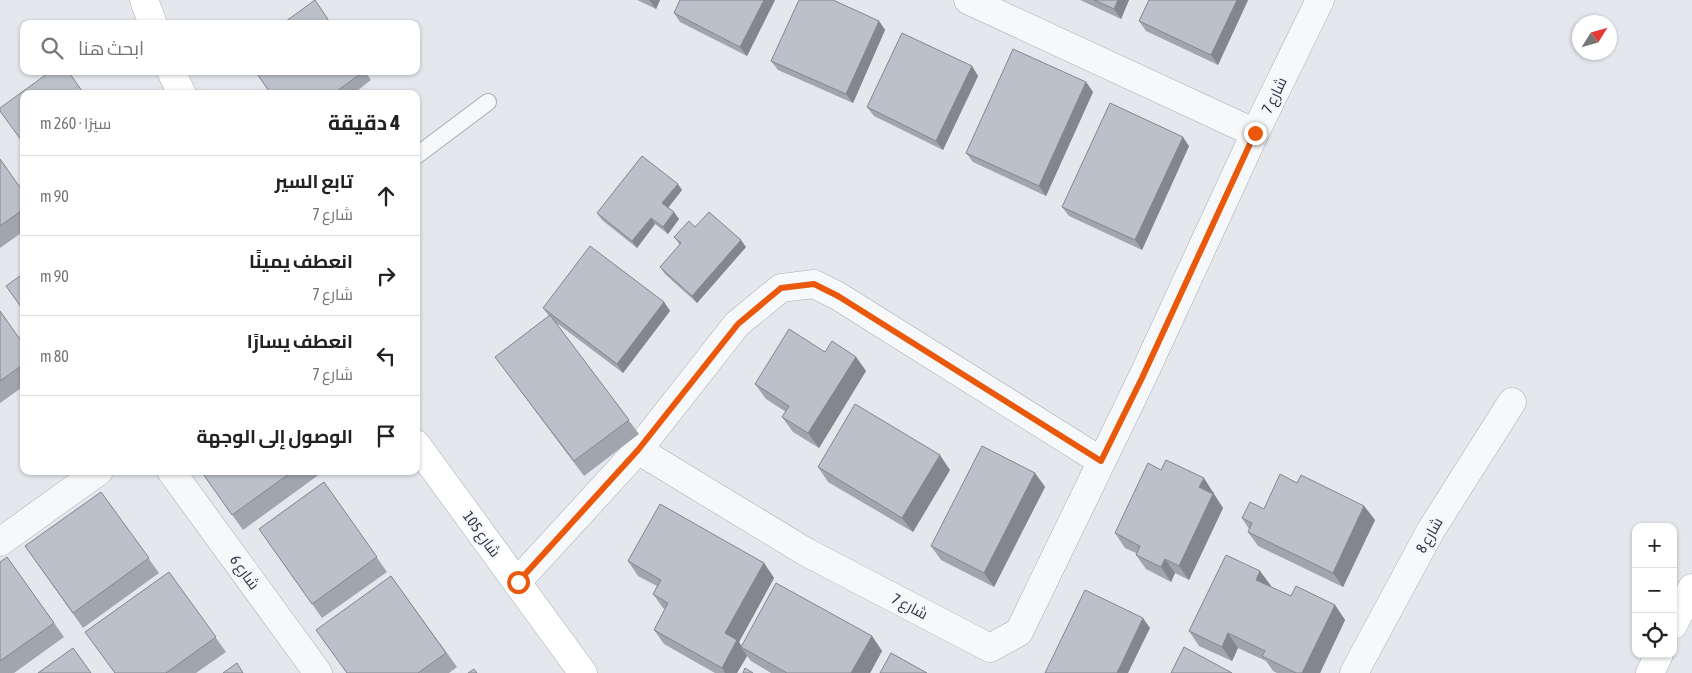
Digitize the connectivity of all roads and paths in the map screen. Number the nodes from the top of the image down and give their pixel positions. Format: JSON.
{"nodes":[{"id":1,"x":144,"y":0,"type":"edge"},
{"id":2,"x":968,"y":0,"type":"edge"},
{"id":3,"x":1320,"y":0,"type":"edge"},
{"id":4,"x":152,"y":20,"type":"edge"},
{"id":5,"x":173,"y":75,"type":"edge"},
{"id":6,"x":180,"y":90,"type":"edge"},
{"id":7,"x":488,"y":102,"type":"dead end"},
{"id":8,"x":1255,"y":133,"type":"junction"},
{"id":9,"x":420,"y":153,"type":"edge"},
{"id":10,"x":1512,"y":402,"type":"dead end"},
{"id":11,"x":420,"y":449,"type":"edge"},
{"id":12,"x":638,"y":450,"type":"junction"},
{"id":13,"x":1101,"y":461,"type":"junction"},
{"id":14,"x":93,"y":475,"type":"edge"},
{"id":15,"x":174,"y":475,"type":"edge"},
{"id":16,"x":0,"y":542,"type":"edge"},
{"id":17,"x":518,"y":582,"type":"junction"},
{"id":18,"x":1692,"y":588,"type":"edge"},
{"id":19,"x":1677,"y":617,"type":"edge"},
{"id":20,"x":1657,"y":658,"type":"edge"},
{"id":21,"x":318,"y":673,"type":"edge"},
{"id":22,"x":583,"y":673,"type":"edge"},
{"id":23,"x":1354,"y":673,"type":"edge"},
{"id":24,"x":1650,"y":673,"type":"edge"}],
"edges":[{"from":1,"to":4,"type":"street"},
{"from":2,"to":8,"type":"street"},
{"from":3,"to":8,"type":"street","name":"شارع 7"},
{"from":5,"to":6,"type":"street"},
{"from":7,"to":9,"type":"lane"},
{"from":8,"to":13,"type":"street","name":"شارع 7"},
{"from":10,"to":23,"type":"street","name":"شارع 8"},
{"from":11,"to":17,"type":"street","name":"شارع 105"},
{"from":12,"to":13,"type":"street"},
{"from":12,"to":13,"type":"street","name":"شارع 7"},
{"from":12,"to":17,"type":"street"},
{"from":14,"to":16,"type":"street"},
{"from":15,"to":21,"type":"street","name":"شارع 6"},
{"from":17,"to":22,"type":"street","name":"شارع 105"},
{"from":18,"to":19,"type":"street"},
{"from":20,"to":24,"type":"street"}]}
